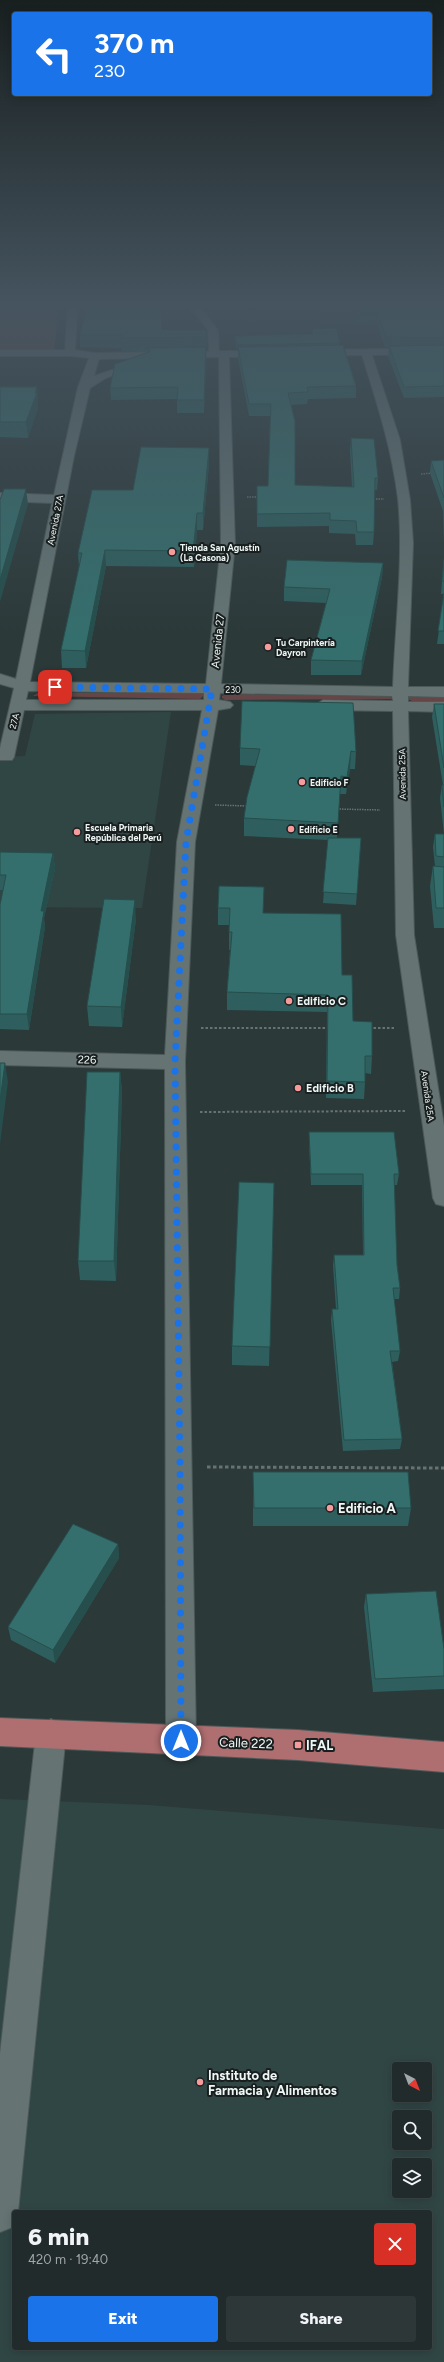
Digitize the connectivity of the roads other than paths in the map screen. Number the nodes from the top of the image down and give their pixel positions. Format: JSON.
{"nodes":[{"id":1,"x":78,"y":412,"type":"edge"},
{"id":2,"x":223,"y":412,"type":"edge"},
{"id":3,"x":385,"y":412,"type":"edge"},
{"id":4,"x":0,"y":497,"type":"edge"},
{"id":5,"x":59,"y":499,"type":"junction"},
{"id":6,"x":0,"y":679,"type":"edge"},
{"id":7,"x":23,"y":686,"type":"junction"},
{"id":8,"x":444,"y":692,"type":"edge"},
{"id":9,"x":212,"y":697,"type":"junction"},
{"id":10,"x":400,"y":698,"type":"junction"},
{"id":11,"x":18,"y":705,"type":"junction"},
{"id":12,"x":243,"y":705,"type":"edge"},
{"id":13,"x":306,"y":705,"type":"edge"},
{"id":14,"x":444,"y":707,"type":"edge"},
{"id":15,"x":6,"y":757,"type":"dead end"},
{"id":16,"x":0,"y":1058,"type":"edge"},
{"id":17,"x":175,"y":1062,"type":"junction"},
{"id":18,"x":444,"y":1198,"type":"edge"},
{"id":19,"x":0,"y":1732,"type":"edge"},
{"id":20,"x":51,"y":1734,"type":"junction"},
{"id":21,"x":181,"y":1741,"type":"junction"},
{"id":22,"x":444,"y":1757,"type":"edge"},
{"id":23,"x":0,"y":2214,"type":"edge"}],
"edges":[{"from":1,"to":5,"type":"street","name":"Avenida 27A"},
{"from":2,"to":9,"type":"street","name":"Avenida 27"},
{"from":3,"to":10,"type":"street","name":"Avenida 25A"},
{"from":4,"to":5,"type":"street"},
{"from":5,"to":7,"type":"street","name":"Avenida 27A"},
{"from":6,"to":7,"type":"street","name":"230"},
{"from":7,"to":9,"type":"street","name":"230"},
{"from":7,"to":11,"type":"street","name":"27A"},
{"from":8,"to":10,"type":"street","name":"230"},
{"from":9,"to":10,"type":"street","name":"230"},
{"from":9,"to":11,"type":"street","name":"230"},
{"from":9,"to":12,"type":"street","name":"230"},
{"from":9,"to":17,"type":"street","name":"Avenida 27"},
{"from":10,"to":13,"type":"street","name":"230"},
{"from":10,"to":14,"type":"street","name":"230"},
{"from":10,"to":18,"type":"street","name":"Avenida 25A"},
{"from":11,"to":15,"type":"street","name":"27A"},
{"from":16,"to":17,"type":"street","name":"226"},
{"from":17,"to":21,"type":"street","name":"Avenida 27"},
{"from":19,"to":20,"type":"main road","name":"Calle 222"},
{"from":20,"to":21,"type":"main road","name":"Calle 222"},
{"from":20,"to":23,"type":"street"},
{"from":21,"to":22,"type":"main road","name":"Calle 222"}]}
